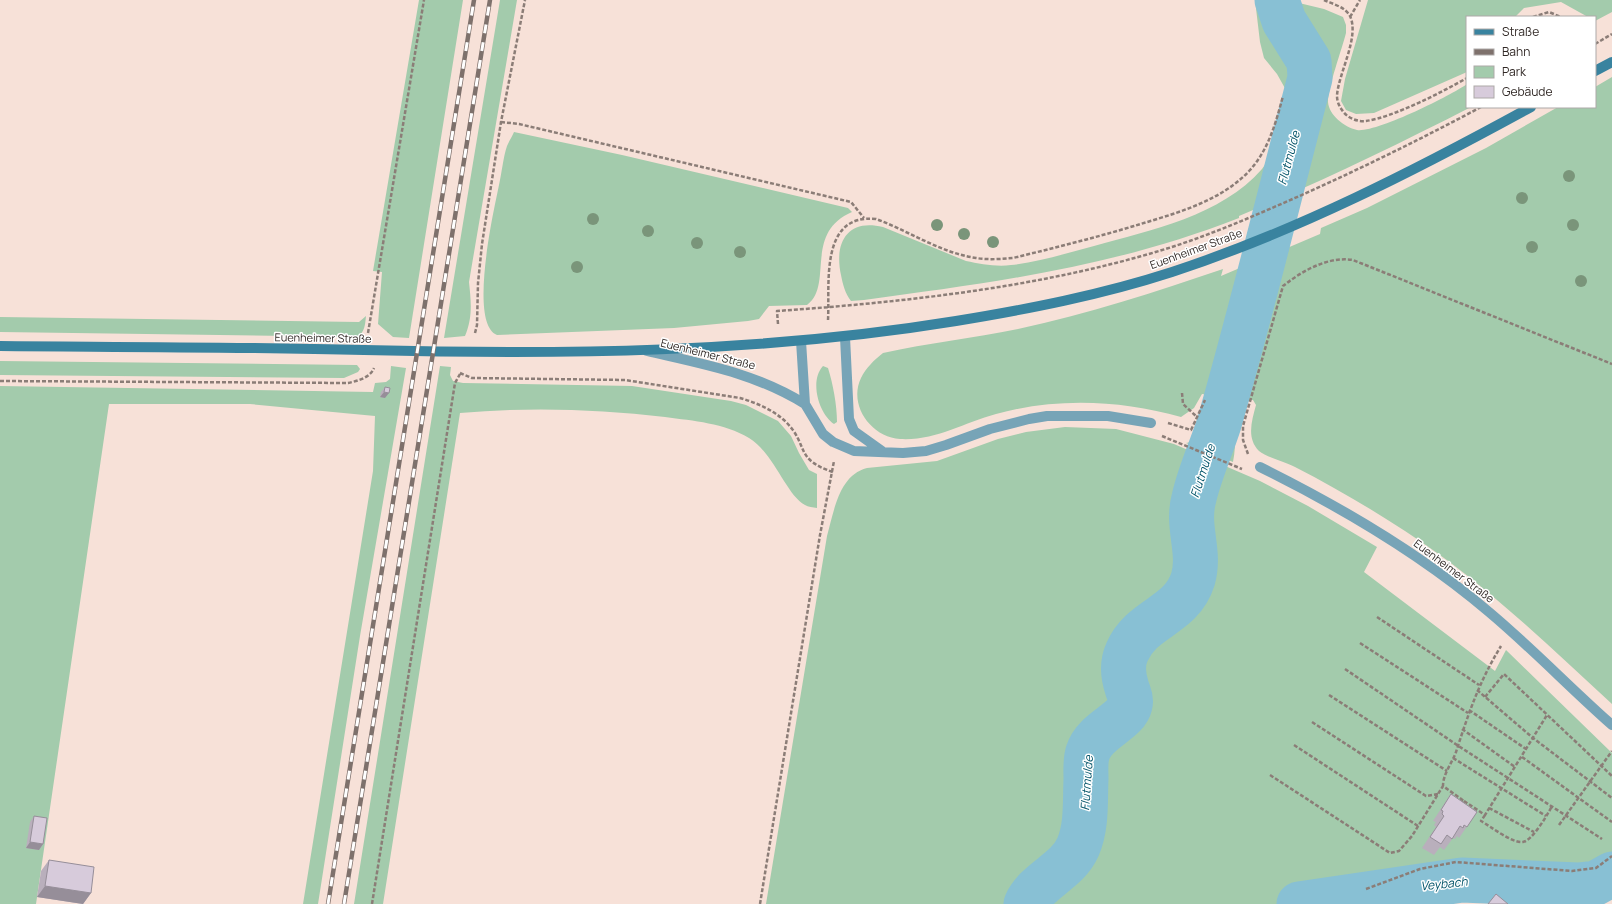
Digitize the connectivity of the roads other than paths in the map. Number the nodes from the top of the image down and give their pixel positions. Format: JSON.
{"nodes":[{"id":1,"x":1612,"y":62,"type":"edge"},
{"id":2,"x":1596,"y":70,"type":"edge"},
{"id":3,"x":1529,"y":108,"type":"edge"},
{"id":4,"x":845,"y":337,"type":"junction"},
{"id":5,"x":801,"y":341,"type":"junction"},
{"id":6,"x":0,"y":346,"type":"edge"},
{"id":7,"x":646,"y":351,"type":"junction"},
{"id":8,"x":805,"y":404,"type":"junction"},
{"id":9,"x":1151,"y":423,"type":"road end"},
{"id":10,"x":882,"y":451,"type":"junction"},
{"id":11,"x":1260,"y":467,"type":"road end"},
{"id":12,"x":1612,"y":725,"type":"edge"}],
"edges":[{"from":1,"to":2,"type":"main road"},
{"from":3,"to":4,"type":"main road","name":"Euenheimer Straße"},
{"from":4,"to":5,"type":"main road","name":"Euenheimer Straße"},
{"from":4,"to":10,"type":"street"},
{"from":5,"to":7,"type":"main road","name":"Euenheimer Straße"},
{"from":5,"to":8,"type":"street","name":"Euenheimer Straße"},
{"from":6,"to":7,"type":"main road","name":"Euenheimer Straße"},
{"from":7,"to":8,"type":"street","name":"Euenheimer Straße"},
{"from":8,"to":10,"type":"street","name":"Euenheimer Straße"},
{"from":9,"to":10,"type":"street","name":"Euenheimer Straße"},
{"from":11,"to":12,"type":"street","name":"Euenheimer Straße"}]}
